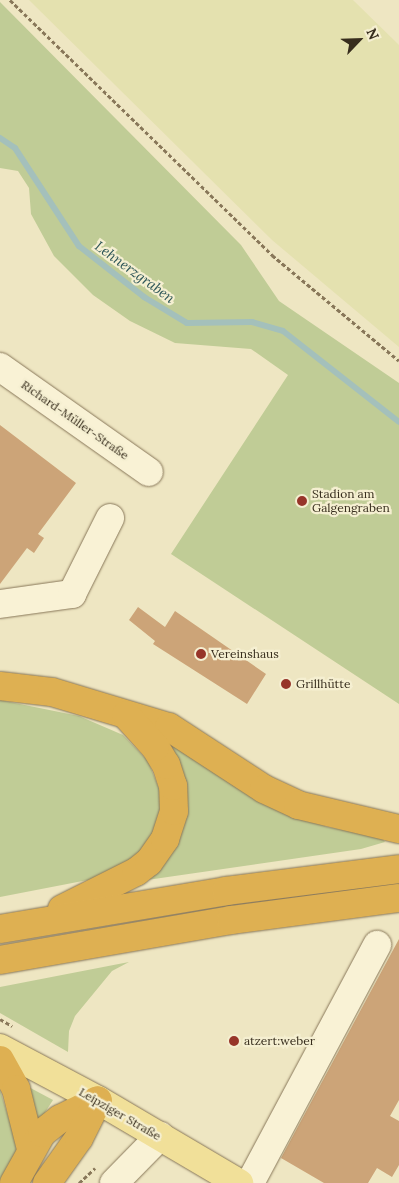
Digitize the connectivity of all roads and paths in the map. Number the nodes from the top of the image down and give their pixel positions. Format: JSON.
{"nodes":[{"id":1,"x":10,"y":0,"type":"edge"},
{"id":2,"x":399,"y":361,"type":"edge"},
{"id":3,"x":0,"y":367,"type":"edge"},
{"id":4,"x":149,"y":472,"type":"dead end"},
{"id":5,"x":110,"y":518,"type":"dead end"},
{"id":6,"x":0,"y":604,"type":"edge"},
{"id":7,"x":0,"y":686,"type":"edge"},
{"id":8,"x":126,"y":715,"type":"junction"},
{"id":9,"x":399,"y":829,"type":"edge"},
{"id":10,"x":399,"y":869,"type":"edge"},
{"id":11,"x":399,"y":898,"type":"edge"},
{"id":12,"x":31,"y":923,"type":"junction"},
{"id":13,"x":0,"y":929,"type":"edge"},
{"id":14,"x":377,"y":945,"type":"dead end"},
{"id":15,"x":0,"y":960,"type":"edge"},
{"id":16,"x":4,"y":1054,"type":"edge"},
{"id":17,"x":98,"y":1100,"type":"junction"},
{"id":18,"x":160,"y":1136,"type":"junction"},
{"id":19,"x":31,"y":1149,"type":"junction"},
{"id":20,"x":14,"y":1183,"type":"edge"},
{"id":21,"x":47,"y":1183,"type":"edge"},
{"id":22,"x":114,"y":1183,"type":"edge"},
{"id":23,"x":239,"y":1183,"type":"edge"},
{"id":24,"x":250,"y":1183,"type":"edge"}],
"edges":[{"from":1,"to":2,"type":"path"},
{"from":3,"to":4,"type":"street","name":"Richard-Müller-Straße"},
{"from":5,"to":6,"type":"street"},
{"from":7,"to":8,"type":"highway"},
{"from":8,"to":9,"type":"highway"},
{"from":8,"to":12,"type":"highway"},
{"from":10,"to":12,"type":"highway"},
{"from":11,"to":15,"type":"highway"},
{"from":12,"to":13,"type":"highway"},
{"from":14,"to":24,"type":"street"},
{"from":16,"to":17,"type":"main road","name":"Leipziger Straße"},
{"from":16,"to":19,"type":"highway"},
{"from":17,"to":18,"type":"main road","name":"Leipziger Straße"},
{"from":17,"to":19,"type":"highway"},
{"from":17,"to":21,"type":"highway"},
{"from":18,"to":22,"type":"street"},
{"from":18,"to":23,"type":"main road","name":"Leipziger Straße"},
{"from":19,"to":20,"type":"highway"}]}
